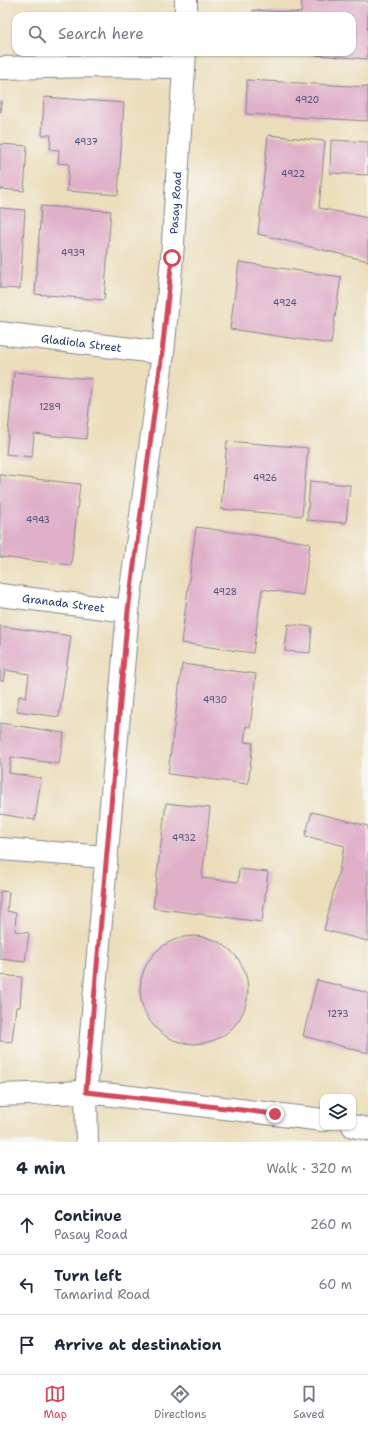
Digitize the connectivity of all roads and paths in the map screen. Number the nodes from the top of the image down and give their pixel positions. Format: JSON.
{"nodes":[{"id":1,"x":186,"y":0,"type":"edge"},
{"id":2,"x":186,"y":12,"type":"edge"},
{"id":3,"x":185,"y":59,"type":"edge"},
{"id":4,"x":0,"y":68,"type":"edge"},
{"id":5,"x":0,"y":333,"type":"edge"},
{"id":6,"x":162,"y":353,"type":"junction"},
{"id":7,"x":0,"y":595,"type":"edge"},
{"id":8,"x":128,"y":611,"type":"junction"},
{"id":9,"x":0,"y":849,"type":"edge"},
{"id":10,"x":106,"y":857,"type":"junction"},
{"id":11,"x":86,"y":1092,"type":"junction"},
{"id":12,"x":0,"y":1095,"type":"edge"},
{"id":13,"x":320,"y":1120,"type":"edge"},
{"id":14,"x":356,"y":1127,"type":"edge"},
{"id":15,"x":368,"y":1129,"type":"edge"},
{"id":16,"x":87,"y":1142,"type":"edge"}],
"edges":[{"from":1,"to":2,"type":"street"},
{"from":3,"to":4,"type":"street"},
{"from":3,"to":6,"type":"street","name":"Pasay Road"},
{"from":5,"to":6,"type":"street","name":"Gladiola Street"},
{"from":6,"to":8,"type":"street","name":"Pasay Road"},
{"from":7,"to":8,"type":"street","name":"Granada Street"},
{"from":8,"to":10,"type":"street","name":"Pasay Road"},
{"from":9,"to":10,"type":"street"},
{"from":10,"to":11,"type":"street","name":"Pasay Road"},
{"from":11,"to":12,"type":"street"},
{"from":11,"to":13,"type":"street"},
{"from":11,"to":16,"type":"street","name":"Pasay Road"},
{"from":14,"to":15,"type":"street"}]}
